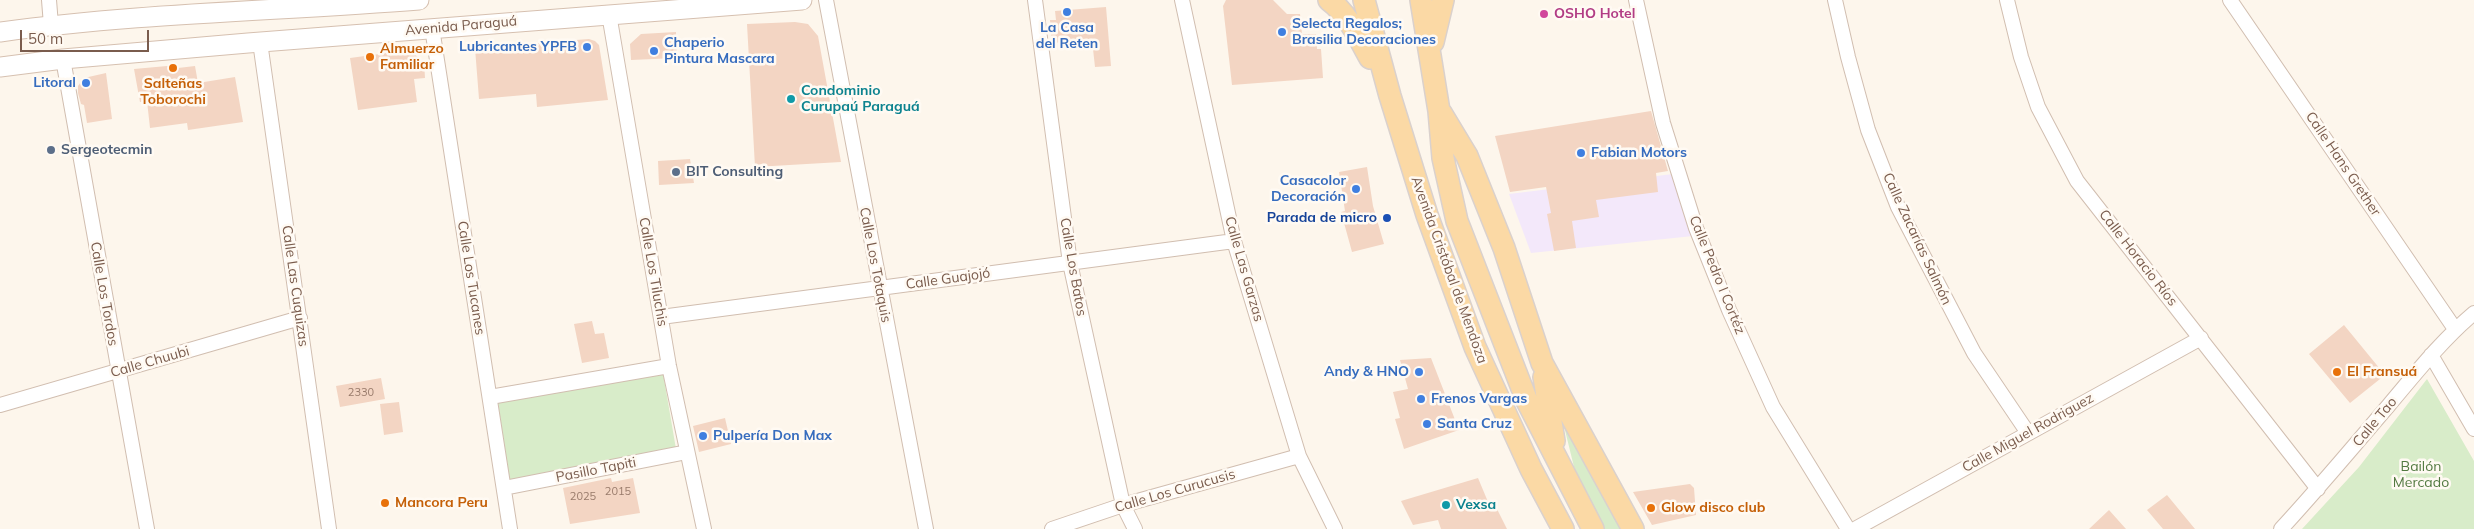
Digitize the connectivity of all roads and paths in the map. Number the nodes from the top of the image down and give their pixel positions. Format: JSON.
{"nodes":[{"id":1,"x":49,"y":0,"type":"edge"},
{"id":2,"x":419,"y":0,"type":"edge"},
{"id":3,"x":802,"y":0,"type":"edge"},
{"id":4,"x":826,"y":0,"type":"edge"},
{"id":5,"x":1035,"y":0,"type":"edge"},
{"id":6,"x":1182,"y":0,"type":"edge"},
{"id":7,"x":1329,"y":0,"type":"edge"},
{"id":8,"x":1364,"y":0,"type":"edge"},
{"id":9,"x":1421,"y":0,"type":"edge"},
{"id":10,"x":1443,"y":0,"type":"edge"},
{"id":11,"x":1636,"y":0,"type":"edge"},
{"id":12,"x":1835,"y":0,"type":"edge"},
{"id":13,"x":2007,"y":0,"type":"edge"},
{"id":14,"x":2230,"y":0,"type":"edge"},
{"id":15,"x":388,"y":1,"type":"edge"},
{"id":16,"x":609,"y":14,"type":"junction"},
{"id":17,"x":51,"y":25,"type":"junction"},
{"id":18,"x":432,"y":28,"type":"junction"},
{"id":19,"x":0,"y":32,"type":"edge"},
{"id":20,"x":260,"y":42,"type":"junction"},
{"id":21,"x":1431,"y":50,"type":"junction"},
{"id":22,"x":63,"y":59,"type":"junction"},
{"id":23,"x":0,"y":67,"type":"edge"},
{"id":24,"x":1390,"y":96,"type":"junction"},
{"id":25,"x":1439,"y":110,"type":"junction"},
{"id":26,"x":1234,"y":241,"type":"junction"},
{"id":27,"x":1070,"y":263,"type":"junction"},
{"id":28,"x":879,"y":288,"type":"junction"},
{"id":29,"x":2474,"y":313,"type":"edge"},
{"id":30,"x":661,"y":317,"type":"junction"},
{"id":31,"x":300,"y":318,"type":"junction"},
{"id":32,"x":2456,"y":328,"type":"junction"},
{"id":33,"x":2201,"y":338,"type":"junction"},
{"id":34,"x":2431,"y":355,"type":"junction"},
{"id":35,"x":1542,"y":363,"type":"junction"},
{"id":36,"x":669,"y":366,"type":"junction"},
{"id":37,"x":117,"y":372,"type":"junction"},
{"id":38,"x":490,"y":397,"type":"junction"},
{"id":39,"x":0,"y":405,"type":"edge"},
{"id":40,"x":2474,"y":429,"type":"edge"},
{"id":41,"x":2028,"y":433,"type":"junction"},
{"id":42,"x":687,"y":452,"type":"junction"},
{"id":43,"x":1299,"y":456,"type":"junction"},
{"id":44,"x":1557,"y":461,"type":"junction"},
{"id":45,"x":504,"y":488,"type":"junction"},
{"id":46,"x":2318,"y":489,"type":"junction"},
{"id":47,"x":1123,"y":505,"type":"junction"},
{"id":48,"x":147,"y":529,"type":"edge"},
{"id":49,"x":329,"y":529,"type":"edge"},
{"id":50,"x":510,"y":529,"type":"edge"},
{"id":51,"x":704,"y":529,"type":"edge"},
{"id":52,"x":926,"y":529,"type":"edge"},
{"id":53,"x":1052,"y":529,"type":"edge"},
{"id":54,"x":1135,"y":529,"type":"edge"},
{"id":55,"x":1335,"y":529,"type":"edge"},
{"id":56,"x":1563,"y":529,"type":"edge"},
{"id":57,"x":1593,"y":529,"type":"edge"},
{"id":58,"x":1633,"y":529,"type":"edge"},
{"id":59,"x":1848,"y":529,"type":"edge"},
{"id":60,"x":1855,"y":529,"type":"edge"},
{"id":61,"x":2281,"y":529,"type":"edge"}],
"edges":[{"from":1,"to":17,"type":"street"},
{"from":2,"to":15,"type":"main road"},
{"from":3,"to":16,"type":"main road","name":"Avenida Paraguá"},
{"from":4,"to":28,"type":"street","name":"Calle Los Totaquis"},
{"from":5,"to":27,"type":"street","name":"Calle Los Batos"},
{"from":6,"to":26,"type":"street","name":"Calle Las Garzas"},
{"from":7,"to":24,"type":"main road"},
{"from":8,"to":24,"type":"main road","name":"Avenida Cristóbal de Mendoza"},
{"from":9,"to":21,"type":"main road","name":"Avenida Cristóbal de Mendoza"},
{"from":10,"to":21,"type":"main road"},
{"from":11,"to":59,"type":"street","name":"Calle Pedro I Cortéz"},
{"from":12,"to":41,"type":"street","name":"Calle Zacarías Salmón"},
{"from":13,"to":33,"type":"street","name":"Calle Horacio Ríos"},
{"from":14,"to":32,"type":"street","name":"Calle Hans Grether"},
{"from":15,"to":17,"type":"main road"},
{"from":16,"to":18,"type":"main road","name":"Avenida Paraguá"},
{"from":16,"to":30,"type":"street","name":"Calle Los Tiluchis"},
{"from":17,"to":19,"type":"main road"},
{"from":18,"to":20,"type":"main road","name":"Avenida Paraguá"},
{"from":18,"to":38,"type":"street","name":"Calle Los Tucanes"},
{"from":20,"to":22,"type":"main road","name":"Avenida Paraguá"},
{"from":20,"to":31,"type":"street","name":"Calle Las Cuquizas"},
{"from":21,"to":25,"type":"main road","name":"Avenida Cristóbal de Mendoza"},
{"from":22,"to":23,"type":"main road","name":"Avenida Paraguá"},
{"from":22,"to":37,"type":"street","name":"Calle Los Tordos"},
{"from":24,"to":56,"type":"main road","name":"Avenida Cristóbal de Mendoza"},
{"from":25,"to":35,"type":"main road","name":"Avenida Cristóbal de Mendoza"},
{"from":25,"to":44,"type":"main road","name":"Avenida Cristóbal de Mendoza"},
{"from":26,"to":27,"type":"street","name":"Calle Guajojó"},
{"from":26,"to":43,"type":"street","name":"Calle Las Garzas"},
{"from":27,"to":28,"type":"street","name":"Calle Guajojó"},
{"from":27,"to":47,"type":"street","name":"Calle Los Batos"},
{"from":28,"to":30,"type":"street","name":"Calle Guajojó"},
{"from":28,"to":52,"type":"street","name":"Calle Los Totaquis"},
{"from":29,"to":32,"type":"street","name":"Calle Tao"},
{"from":30,"to":36,"type":"street","name":"Calle Los Tiluchis"},
{"from":31,"to":37,"type":"street","name":"Calle Chuubi"},
{"from":31,"to":49,"type":"street","name":"Calle Las Cuquizas"},
{"from":32,"to":34,"type":"street","name":"Calle Tao"},
{"from":33,"to":41,"type":"street","name":"Calle Miguel Rodriguez"},
{"from":33,"to":46,"type":"street","name":"Calle Horacio Ríos"},
{"from":34,"to":40,"type":"street"},
{"from":34,"to":46,"type":"street","name":"Calle Tao"},
{"from":35,"to":44,"type":"main road"},
{"from":35,"to":58,"type":"main road","name":"Avenida Cristóbal de Mendoza"},
{"from":36,"to":38,"type":"street"},
{"from":36,"to":42,"type":"street","name":"Calle Los Tiluchis"},
{"from":37,"to":39,"type":"street","name":"Calle Chuubi"},
{"from":37,"to":48,"type":"street","name":"Calle Los Tordos"},
{"from":38,"to":45,"type":"street","name":"Calle Los Tucanes"},
{"from":41,"to":60,"type":"street","name":"Calle Miguel Rodriguez"},
{"from":42,"to":45,"type":"street","name":"Pasillo Tapiti"},
{"from":42,"to":51,"type":"street","name":"Calle Los Tiluchis"},
{"from":43,"to":47,"type":"street","name":"Calle Los Curucusis"},
{"from":43,"to":55,"type":"street","name":"Calle Las Garzas"},
{"from":44,"to":57,"type":"main road","name":"Avenida Cristóbal de Mendoza"},
{"from":45,"to":50,"type":"street","name":"Calle Los Tucanes"},
{"from":46,"to":61,"type":"street","name":"Calle Tao"},
{"from":47,"to":53,"type":"street","name":"Calle Los Curucusis"},
{"from":47,"to":54,"type":"street","name":"Calle Los Batos"}]}
